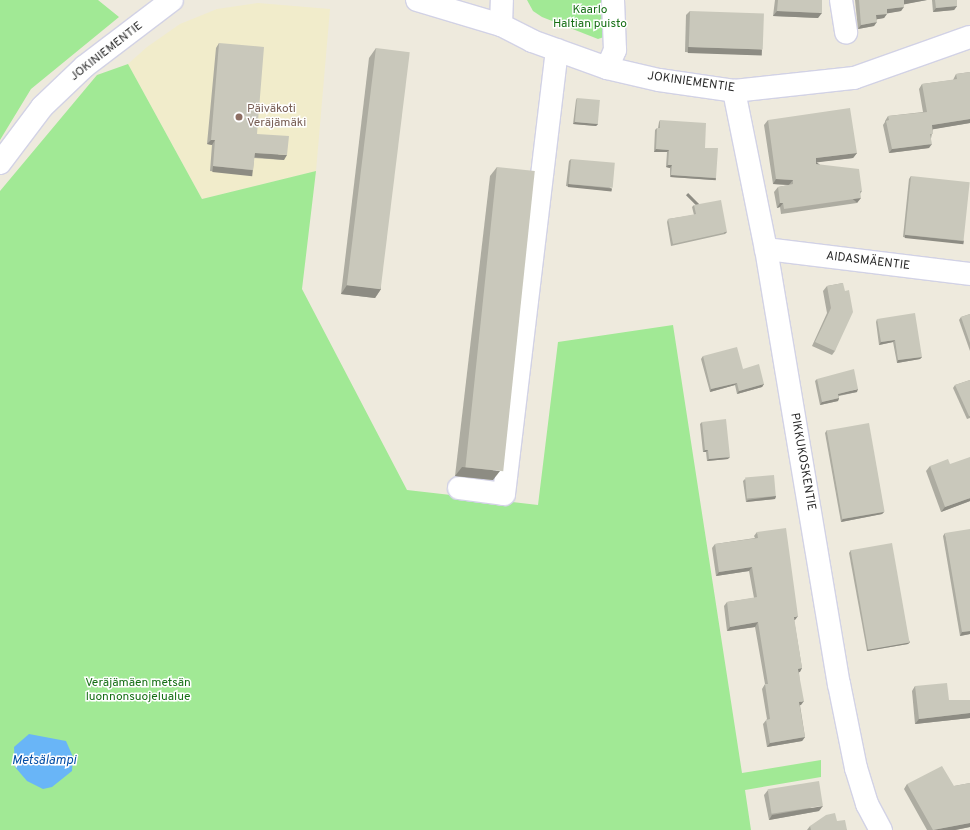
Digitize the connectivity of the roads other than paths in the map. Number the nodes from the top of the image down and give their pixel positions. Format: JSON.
{"nodes":[{"id":1,"x":172,"y":0,"type":"edge"},
{"id":2,"x":417,"y":0,"type":"edge"},
{"id":3,"x":502,"y":0,"type":"edge"},
{"id":4,"x":613,"y":0,"type":"edge"},
{"id":5,"x":841,"y":0,"type":"edge"},
{"id":6,"x":501,"y":25,"type":"junction"},
{"id":7,"x":846,"y":33,"type":"dead end"},
{"id":8,"x":970,"y":37,"type":"edge"},
{"id":9,"x":558,"y":50,"type":"junction"},
{"id":10,"x":607,"y":68,"type":"junction"},
{"id":11,"x":734,"y":91,"type":"junction"},
{"id":12,"x":0,"y":163,"type":"edge"},
{"id":13,"x":766,"y":249,"type":"junction"},
{"id":14,"x":970,"y":274,"type":"edge"},
{"id":15,"x":459,"y":488,"type":"dead end"},
{"id":16,"x":881,"y":830,"type":"edge"}],
"edges":[{"from":1,"to":12,"type":"street","name":"JOKINIEMENTIE"},
{"from":2,"to":6,"type":"street","name":"JOKINIEMENTIE"},
{"from":3,"to":6,"type":"street"},
{"from":4,"to":10,"type":"street"},
{"from":5,"to":7,"type":"street"},
{"from":6,"to":9,"type":"street","name":"JOKINIEMENTIE"},
{"from":8,"to":11,"type":"street","name":"JOKINIEMENTIE"},
{"from":9,"to":10,"type":"street","name":"JOKINIEMENTIE"},
{"from":9,"to":15,"type":"street"},
{"from":10,"to":11,"type":"street","name":"JOKINIEMENTIE"},
{"from":11,"to":13,"type":"street","name":"PIKKUKOSKENTIE"},
{"from":13,"to":14,"type":"street","name":"AIDASMÄENTIE"},
{"from":13,"to":16,"type":"street","name":"PIKKUKOSKENTIE"}]}
